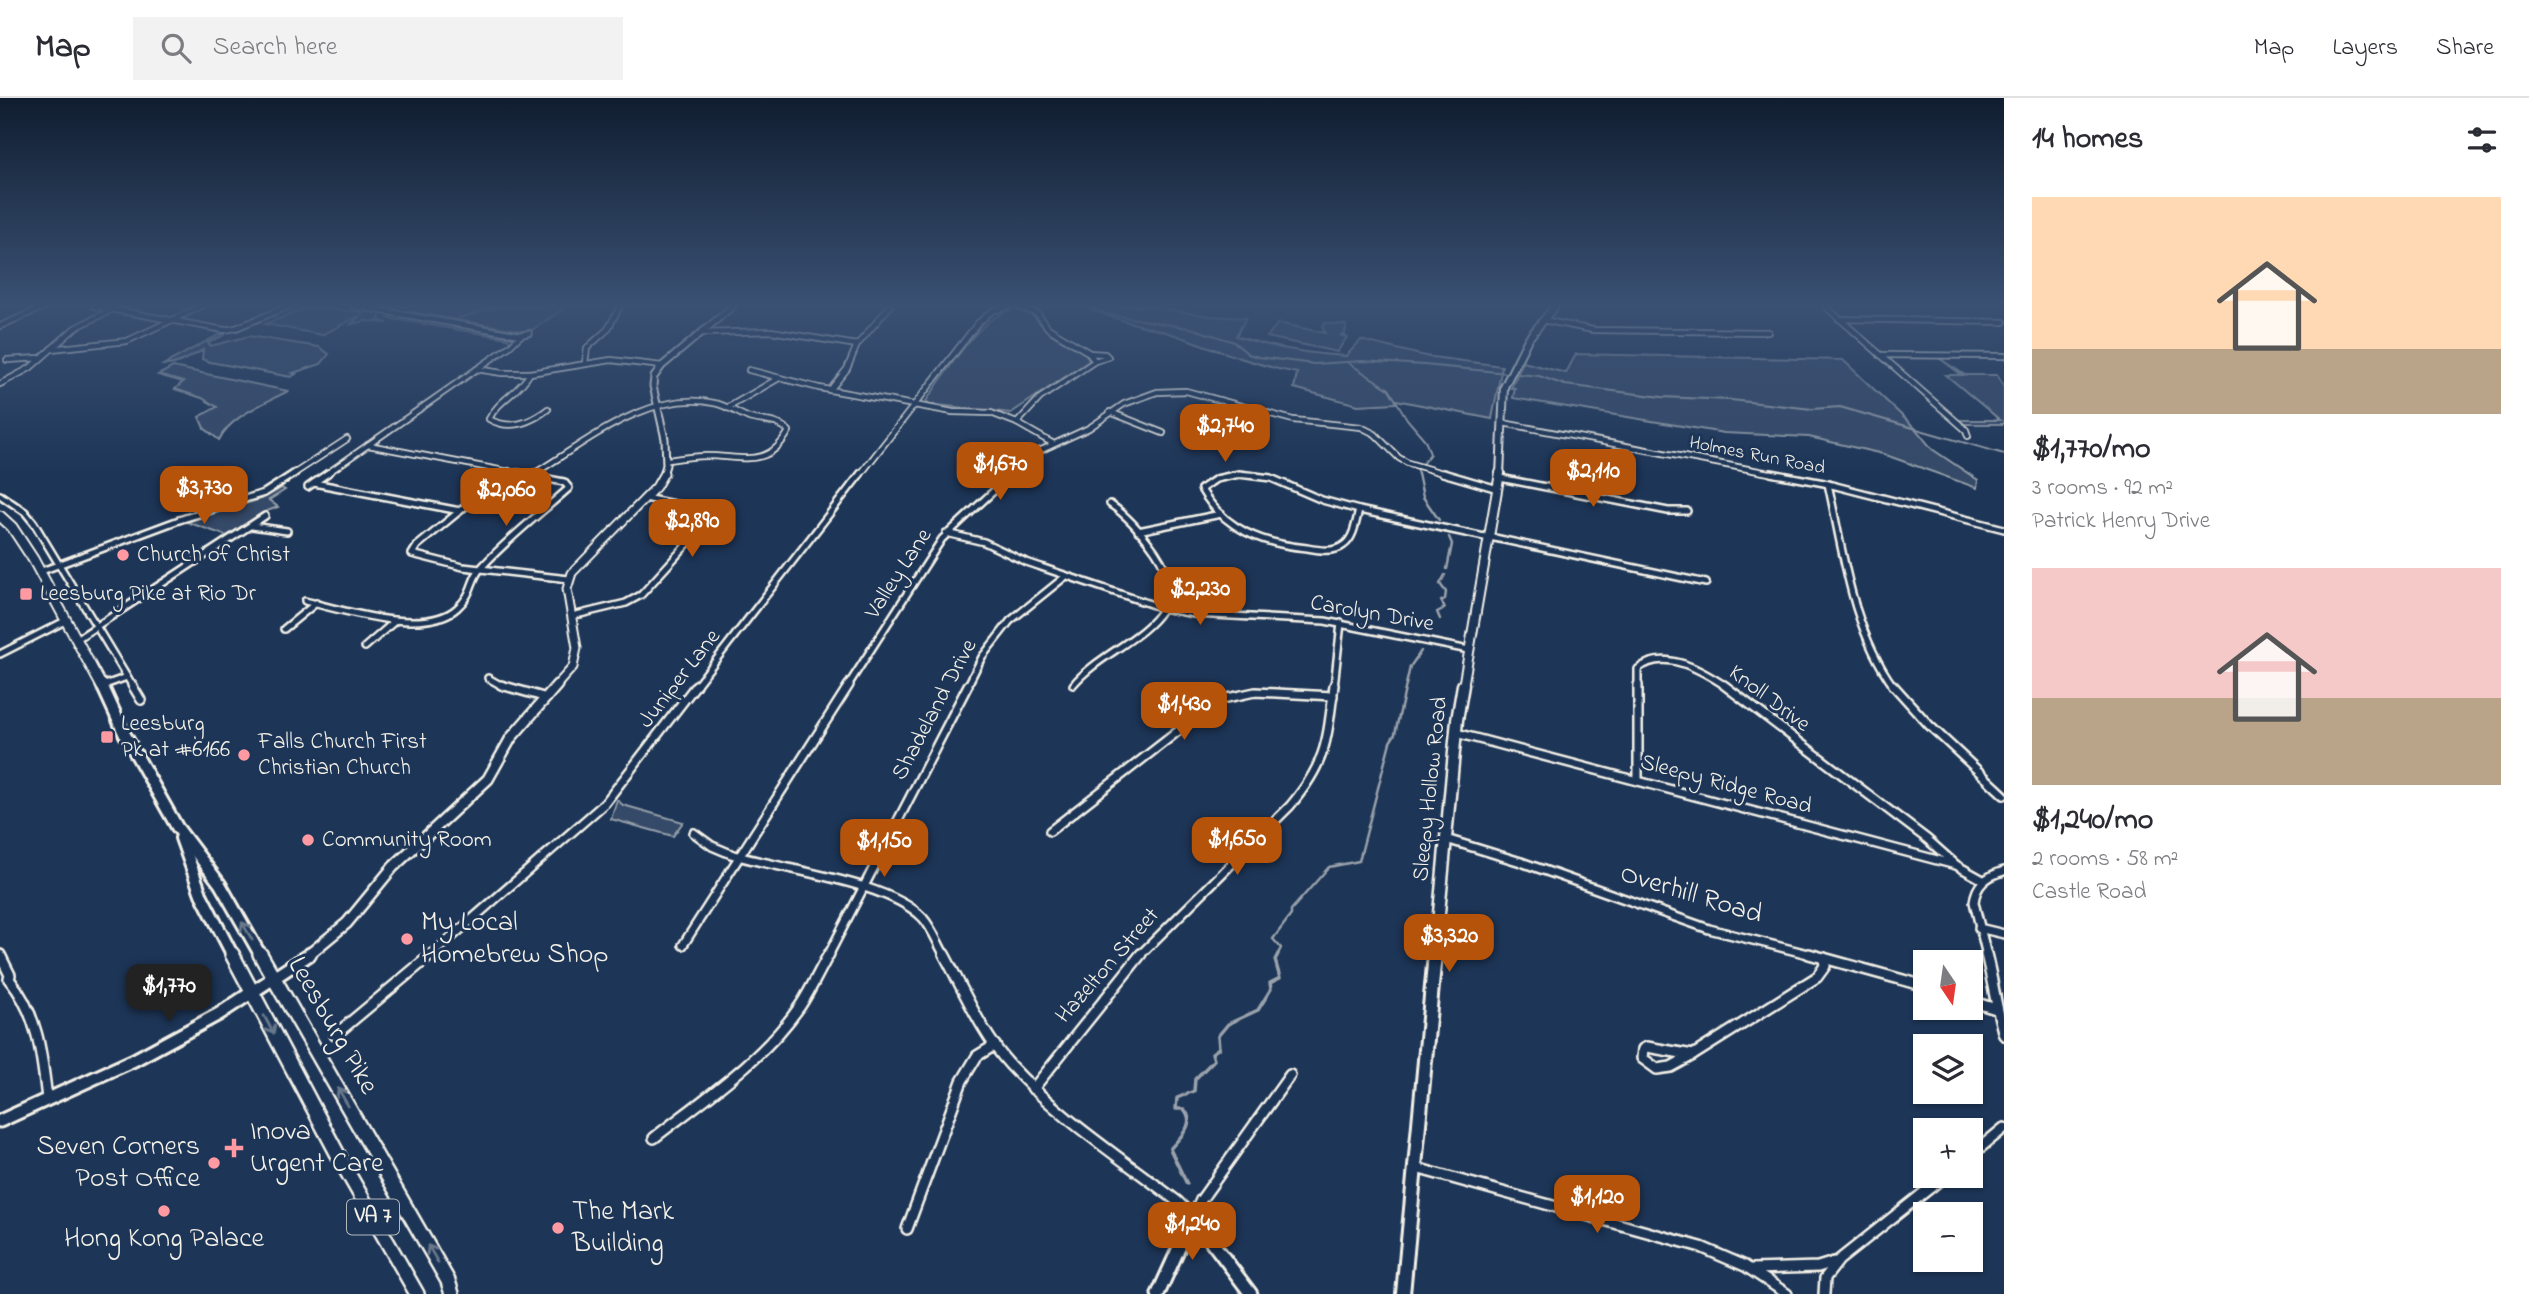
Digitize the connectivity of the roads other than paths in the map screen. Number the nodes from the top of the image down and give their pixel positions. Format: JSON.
{"nodes":[{"id":1,"x":1095,"y":361,"type":"edge"},
{"id":2,"x":36,"y":362,"type":"edge"},
{"id":3,"x":487,"y":362,"type":"edge"},
{"id":4,"x":599,"y":362,"type":"edge"},
{"id":5,"x":633,"y":362,"type":"edge"},
{"id":6,"x":667,"y":362,"type":"edge"},
{"id":7,"x":850,"y":362,"type":"edge"},
{"id":8,"x":948,"y":362,"type":"edge"},
{"id":9,"x":1515,"y":362,"type":"edge"},
{"id":10,"x":1888,"y":362,"type":"edge"},
{"id":11,"x":585,"y":363,"type":"joint"},
{"id":12,"x":662,"y":366,"type":"junction"},
{"id":13,"x":477,"y":369,"type":"junction"},
{"id":14,"x":749,"y":370,"type":"dead end"},
{"id":15,"x":530,"y":373,"type":"junction"},
{"id":16,"x":779,"y":378,"type":"junction"},
{"id":17,"x":1506,"y":380,"type":"joint"},
{"id":18,"x":0,"y":384,"type":"edge"},
{"id":19,"x":830,"y":390,"type":"junction"},
{"id":20,"x":656,"y":404,"type":"junction"},
{"id":21,"x":915,"y":405,"type":"junction"},
{"id":22,"x":727,"y":408,"type":"junction"},
{"id":23,"x":548,"y":409,"type":"dead end"},
{"id":24,"x":1110,"y":412,"type":"junction"},
{"id":25,"x":1017,"y":423,"type":"junction"},
{"id":26,"x":1503,"y":423,"type":"junction"},
{"id":27,"x":1163,"y":433,"type":"dead end"},
{"id":28,"x":1968,"y":436,"type":"dead end"},
{"id":29,"x":347,"y":439,"type":"dead end"},
{"id":30,"x":1052,"y":443,"type":"junction"},
{"id":31,"x":368,"y":445,"type":"junction"},
{"id":32,"x":668,"y":460,"type":"junction"},
{"id":33,"x":509,"y":471,"type":"junction"},
{"id":34,"x":532,"y":475,"type":"junction"},
{"id":35,"x":1500,"y":478,"type":"junction"},
{"id":36,"x":314,"y":483,"type":"junction"},
{"id":37,"x":1828,"y":484,"type":"junction"},
{"id":38,"x":308,"y":487,"type":"dead end"},
{"id":39,"x":1498,"y":489,"type":"junction"},
{"id":40,"x":0,"y":495,"type":"edge"},
{"id":41,"x":645,"y":499,"type":"junction"},
{"id":42,"x":1110,"y":505,"type":"dead end"},
{"id":43,"x":1359,"y":510,"type":"junction"},
{"id":44,"x":1686,"y":511,"type":"dead end"},
{"id":45,"x":460,"y":512,"type":"junction"},
{"id":46,"x":1221,"y":514,"type":"junction"},
{"id":47,"x":0,"y":516,"type":"edge"},
{"id":48,"x":265,"y":516,"type":"dead end"},
{"id":49,"x":252,"y":526,"type":"junction"},
{"id":50,"x":2004,"y":529,"type":"edge"},
{"id":51,"x":287,"y":531,"type":"dead end"},
{"id":52,"x":1138,"y":531,"type":"junction"},
{"id":53,"x":946,"y":533,"type":"junction"},
{"id":54,"x":1489,"y":537,"type":"junction"},
{"id":55,"x":59,"y":564,"type":"junction"},
{"id":56,"x":479,"y":570,"type":"junction"},
{"id":57,"x":39,"y":572,"type":"junction"},
{"id":58,"x":1066,"y":576,"type":"junction"},
{"id":59,"x":569,"y":579,"type":"junction"},
{"id":60,"x":1706,"y":583,"type":"dead end"},
{"id":61,"x":305,"y":601,"type":"dead end"},
{"id":62,"x":316,"y":603,"type":"junction"},
{"id":63,"x":1162,"y":608,"type":"junction"},
{"id":64,"x":572,"y":616,"type":"junction"},
{"id":65,"x":67,"y":620,"type":"junction"},
{"id":66,"x":395,"y":621,"type":"junction"},
{"id":67,"x":1341,"y":623,"type":"junction"},
{"id":68,"x":95,"y":626,"type":"junction"},
{"id":69,"x":284,"y":629,"type":"dead end"},
{"id":70,"x":77,"y":639,"type":"junction"},
{"id":71,"x":365,"y":647,"type":"dead end"},
{"id":72,"x":1469,"y":650,"type":"junction"},
{"id":73,"x":0,"y":654,"type":"edge"},
{"id":74,"x":127,"y":677,"type":"junction"},
{"id":75,"x":488,"y":678,"type":"dead end"},
{"id":76,"x":1073,"y":685,"type":"dead end"},
{"id":77,"x":102,"y":687,"type":"junction"},
{"id":78,"x":1334,"y":696,"type":"junction"},
{"id":79,"x":547,"y":698,"type":"junction"},
{"id":80,"x":142,"y":700,"type":"dead end"},
{"id":81,"x":1456,"y":733,"type":"junction"},
{"id":82,"x":1638,"y":779,"type":"junction"},
{"id":83,"x":2004,"y":795,"type":"edge"},
{"id":84,"x":177,"y":827,"type":"junction"},
{"id":85,"x":1050,"y":831,"type":"dead end"},
{"id":86,"x":694,"y":833,"type":"dead end"},
{"id":87,"x":1447,"y":839,"type":"junction"},
{"id":88,"x":740,"y":858,"type":"junction"},
{"id":89,"x":1956,"y":865,"type":"junction"},
{"id":90,"x":2004,"y":871,"type":"edge"},
{"id":91,"x":1983,"y":880,"type":"junction"},
{"id":92,"x":864,"y":889,"type":"junction"},
{"id":93,"x":1979,"y":928,"type":"junction"},
{"id":94,"x":2004,"y":934,"type":"edge"},
{"id":95,"x":683,"y":945,"type":"dead end"},
{"id":96,"x":0,"y":955,"type":"edge"},
{"id":97,"x":1824,"y":958,"type":"junction"},
{"id":98,"x":274,"y":978,"type":"junction"},
{"id":99,"x":4,"y":979,"type":"edge"},
{"id":100,"x":1913,"y":983,"type":"edge"},
{"id":101,"x":252,"y":992,"type":"junction"},
{"id":102,"x":1983,"y":1005,"type":"edge"},
{"id":103,"x":1996,"y":1009,"type":"junction"},
{"id":104,"x":335,"y":1035,"type":"dead end"},
{"id":105,"x":2004,"y":1035,"type":"edge"},
{"id":106,"x":995,"y":1045,"type":"junction"},
{"id":107,"x":1693,"y":1055,"type":"junction"},
{"id":108,"x":1290,"y":1075,"type":"dead end"},
{"id":109,"x":1033,"y":1089,"type":"junction"},
{"id":110,"x":47,"y":1099,"type":"junction"},
{"id":111,"x":0,"y":1121,"type":"edge"},
{"id":112,"x":2004,"y":1128,"type":"edge"},
{"id":113,"x":654,"y":1138,"type":"dead end"},
{"id":114,"x":1983,"y":1145,"type":"edge"},
{"id":115,"x":1414,"y":1168,"type":"junction"},
{"id":116,"x":1930,"y":1188,"type":"edge"},
{"id":117,"x":1193,"y":1217,"type":"junction"},
{"id":118,"x":907,"y":1228,"type":"dead end"},
{"id":119,"x":1839,"y":1260,"type":"junction"},
{"id":120,"x":1752,"y":1269,"type":"junction"},
{"id":121,"x":417,"y":1294,"type":"edge"},
{"id":122,"x":452,"y":1294,"type":"edge"},
{"id":123,"x":1158,"y":1294,"type":"edge"},
{"id":124,"x":1251,"y":1294,"type":"edge"},
{"id":125,"x":1403,"y":1294,"type":"edge"},
{"id":126,"x":1787,"y":1294,"type":"edge"},
{"id":127,"x":1824,"y":1294,"type":"edge"}],
"edges":[{"from":1,"to":25,"type":"street"},
{"from":2,"to":18,"type":"street"},
{"from":3,"to":13,"type":"street"},
{"from":4,"to":11,"type":"street"},
{"from":5,"to":12,"type":"street"},
{"from":6,"to":12,"type":"street"},
{"from":7,"to":19,"type":"street"},
{"from":8,"to":21,"type":"street","name":"Juniper Lane"},
{"from":9,"to":17,"type":"main road","name":"Sleepy Hollow Road"},
{"from":10,"to":28,"type":"street"},
{"from":11,"to":15,"type":"street"},
{"from":12,"to":20,"type":"street"},
{"from":13,"to":15,"type":"street"},
{"from":13,"to":31,"type":"street"},
{"from":14,"to":16,"type":"street"},
{"from":15,"to":23,"type":"street"},
{"from":16,"to":19,"type":"street"},
{"from":16,"to":22,"type":"street"},
{"from":17,"to":26,"type":"main road","name":"Sleepy Hollow Road"},
{"from":19,"to":21,"type":"street"},
{"from":20,"to":22,"type":"street"},
{"from":20,"to":32,"type":"street"},
{"from":20,"to":34,"type":"street"},
{"from":21,"to":25,"type":"street"},
{"from":21,"to":104,"type":"street","name":"Juniper Lane"},
{"from":22,"to":32,"type":"street"},
{"from":24,"to":27,"type":"street"},
{"from":24,"to":30,"type":"street","name":"Valley Lane"},
{"from":24,"to":39,"type":"street","name":"Valley Lane"},
{"from":25,"to":30,"type":"street"},
{"from":26,"to":35,"type":"main road","name":"Sleepy Hollow Road"},
{"from":26,"to":37,"type":"street","name":"Holmes Run Road"},
{"from":29,"to":55,"type":"street"},
{"from":30,"to":53,"type":"street","name":"Valley Lane"},
{"from":31,"to":33,"type":"street"},
{"from":31,"to":36,"type":"street"},
{"from":32,"to":41,"type":"street"},
{"from":33,"to":34,"type":"street"},
{"from":33,"to":45,"type":"street"},
{"from":34,"to":56,"type":"street"},
{"from":35,"to":39,"type":"main road","name":"Sleepy Hollow Road"},
{"from":35,"to":44,"type":"street"},
{"from":36,"to":38,"type":"street"},
{"from":36,"to":45,"type":"street"},
{"from":37,"to":50,"type":"street","name":"Holmes Run Road"},
{"from":37,"to":83,"type":"street"},
{"from":39,"to":54,"type":"main road","name":"Sleepy Hollow Road"},
{"from":40,"to":55,"type":"street"},
{"from":41,"to":59,"type":"street"},
{"from":41,"to":64,"type":"street"},
{"from":42,"to":52,"type":"street"},
{"from":43,"to":46,"type":"street"},
{"from":43,"to":46,"type":"street"},
{"from":43,"to":54,"type":"street"},
{"from":45,"to":56,"type":"street"},
{"from":46,"to":52,"type":"street"},
{"from":47,"to":57,"type":"main road","name":"Leesburg Pike","number":"VA 7"},
{"from":48,"to":49,"type":"street"},
{"from":49,"to":51,"type":"street"},
{"from":49,"to":68,"type":"street"},
{"from":52,"to":63,"type":"street"},
{"from":53,"to":58,"type":"street","name":"Carolyn Drive"},
{"from":53,"to":88,"type":"street","name":"Valley Lane"},
{"from":54,"to":60,"type":"street"},
{"from":54,"to":72,"type":"main road","name":"Sleepy Hollow Road"},
{"from":55,"to":57,"type":"street"},
{"from":55,"to":68,"type":"street"},
{"from":56,"to":59,"type":"street"},
{"from":56,"to":66,"type":"street"},
{"from":57,"to":65,"type":"main road","name":"Leesburg Pike","number":"VA 7"},
{"from":58,"to":63,"type":"street","name":"Carolyn Drive"},
{"from":58,"to":92,"type":"street","name":"Shadeland Drive"},
{"from":59,"to":64,"type":"street"},
{"from":61,"to":62,"type":"street"},
{"from":62,"to":66,"type":"street"},
{"from":62,"to":69,"type":"street"},
{"from":63,"to":67,"type":"street","name":"Carolyn Drive"},
{"from":63,"to":76,"type":"street"},
{"from":64,"to":79,"type":"street"},
{"from":65,"to":70,"type":"main road","name":"Leesburg Pike","number":"VA 7"},
{"from":65,"to":73,"type":"street"},
{"from":66,"to":71,"type":"street"},
{"from":67,"to":72,"type":"street","name":"Carolyn Drive"},
{"from":67,"to":78,"type":"street","name":"Hazelton Street"},
{"from":68,"to":70,"type":"street"},
{"from":68,"to":74,"type":"street"},
{"from":70,"to":77,"type":"main road","name":"Leesburg Pike","number":"VA 7"},
{"from":72,"to":81,"type":"main road","name":"Sleepy Hollow Road"},
{"from":74,"to":77,"type":"street"},
{"from":74,"to":80,"type":"street"},
{"from":75,"to":79,"type":"street"},
{"from":77,"to":84,"type":"main road","name":"Leesburg Pike","number":"VA 7"},
{"from":78,"to":85,"type":"street"},
{"from":78,"to":109,"type":"street","name":"Hazelton Street"},
{"from":79,"to":98,"type":"street"},
{"from":81,"to":82,"type":"street","name":"Sleepy Ridge Road"},
{"from":81,"to":87,"type":"main road","name":"Sleepy Hollow Road"},
{"from":82,"to":89,"type":"street","name":"Sleepy Ridge Road"},
{"from":82,"to":89,"type":"street","name":"Knoll Drive"},
{"from":98,"to":84,"type":"main road","name":"Leesburg Pike","number":"VA 7","one_way":true},
{"from":84,"to":101,"type":"main road","name":"Leesburg Pike","number":"VA 7"},
{"from":86,"to":88,"type":"street"},
{"from":87,"to":97,"type":"street","name":"Overhill Road"},
{"from":87,"to":115,"type":"main road","name":"Sleepy Hollow Road"},
{"from":88,"to":92,"type":"street"},
{"from":88,"to":95,"type":"street","name":"Valley Lane"},
{"from":89,"to":91,"type":"street","name":"Sleepy Ridge Road"},
{"from":90,"to":91,"type":"street"},
{"from":91,"to":93,"type":"street"},
{"from":92,"to":106,"type":"street"},
{"from":92,"to":113,"type":"street","name":"Shadeland Drive"},
{"from":93,"to":94,"type":"street"},
{"from":93,"to":103,"type":"street"},
{"from":96,"to":99,"type":"street"},
{"from":97,"to":100,"type":"street","name":"Overhill Road"},
{"from":97,"to":107,"type":"street"},
{"from":98,"to":101,"type":"street"},
{"from":122,"to":98,"type":"main road","name":"Leesburg Pike","number":"VA 7","one_way":true},
{"from":99,"to":110,"type":"street"},
{"from":101,"to":110,"type":"street"},
{"from":101,"to":121,"type":"main road","name":"Leesburg Pike","number":"VA 7","one_way":true},
{"from":102,"to":103,"type":"street"},
{"from":103,"to":105,"type":"street"},
{"from":106,"to":109,"type":"street"},
{"from":106,"to":118,"type":"street"},
{"from":107,"to":107,"type":"street"},
{"from":108,"to":117,"type":"street"},
{"from":109,"to":117,"type":"street"},
{"from":110,"to":111,"type":"street"},
{"from":112,"to":114,"type":"street"},
{"from":115,"to":120,"type":"street"},
{"from":115,"to":125,"type":"main road","name":"Sleepy Hollow Road"},
{"from":116,"to":119,"type":"street"},
{"from":117,"to":123,"type":"street"},
{"from":117,"to":124,"type":"street"},
{"from":119,"to":120,"type":"street"},
{"from":119,"to":127,"type":"street"},
{"from":120,"to":126,"type":"street"}]}
